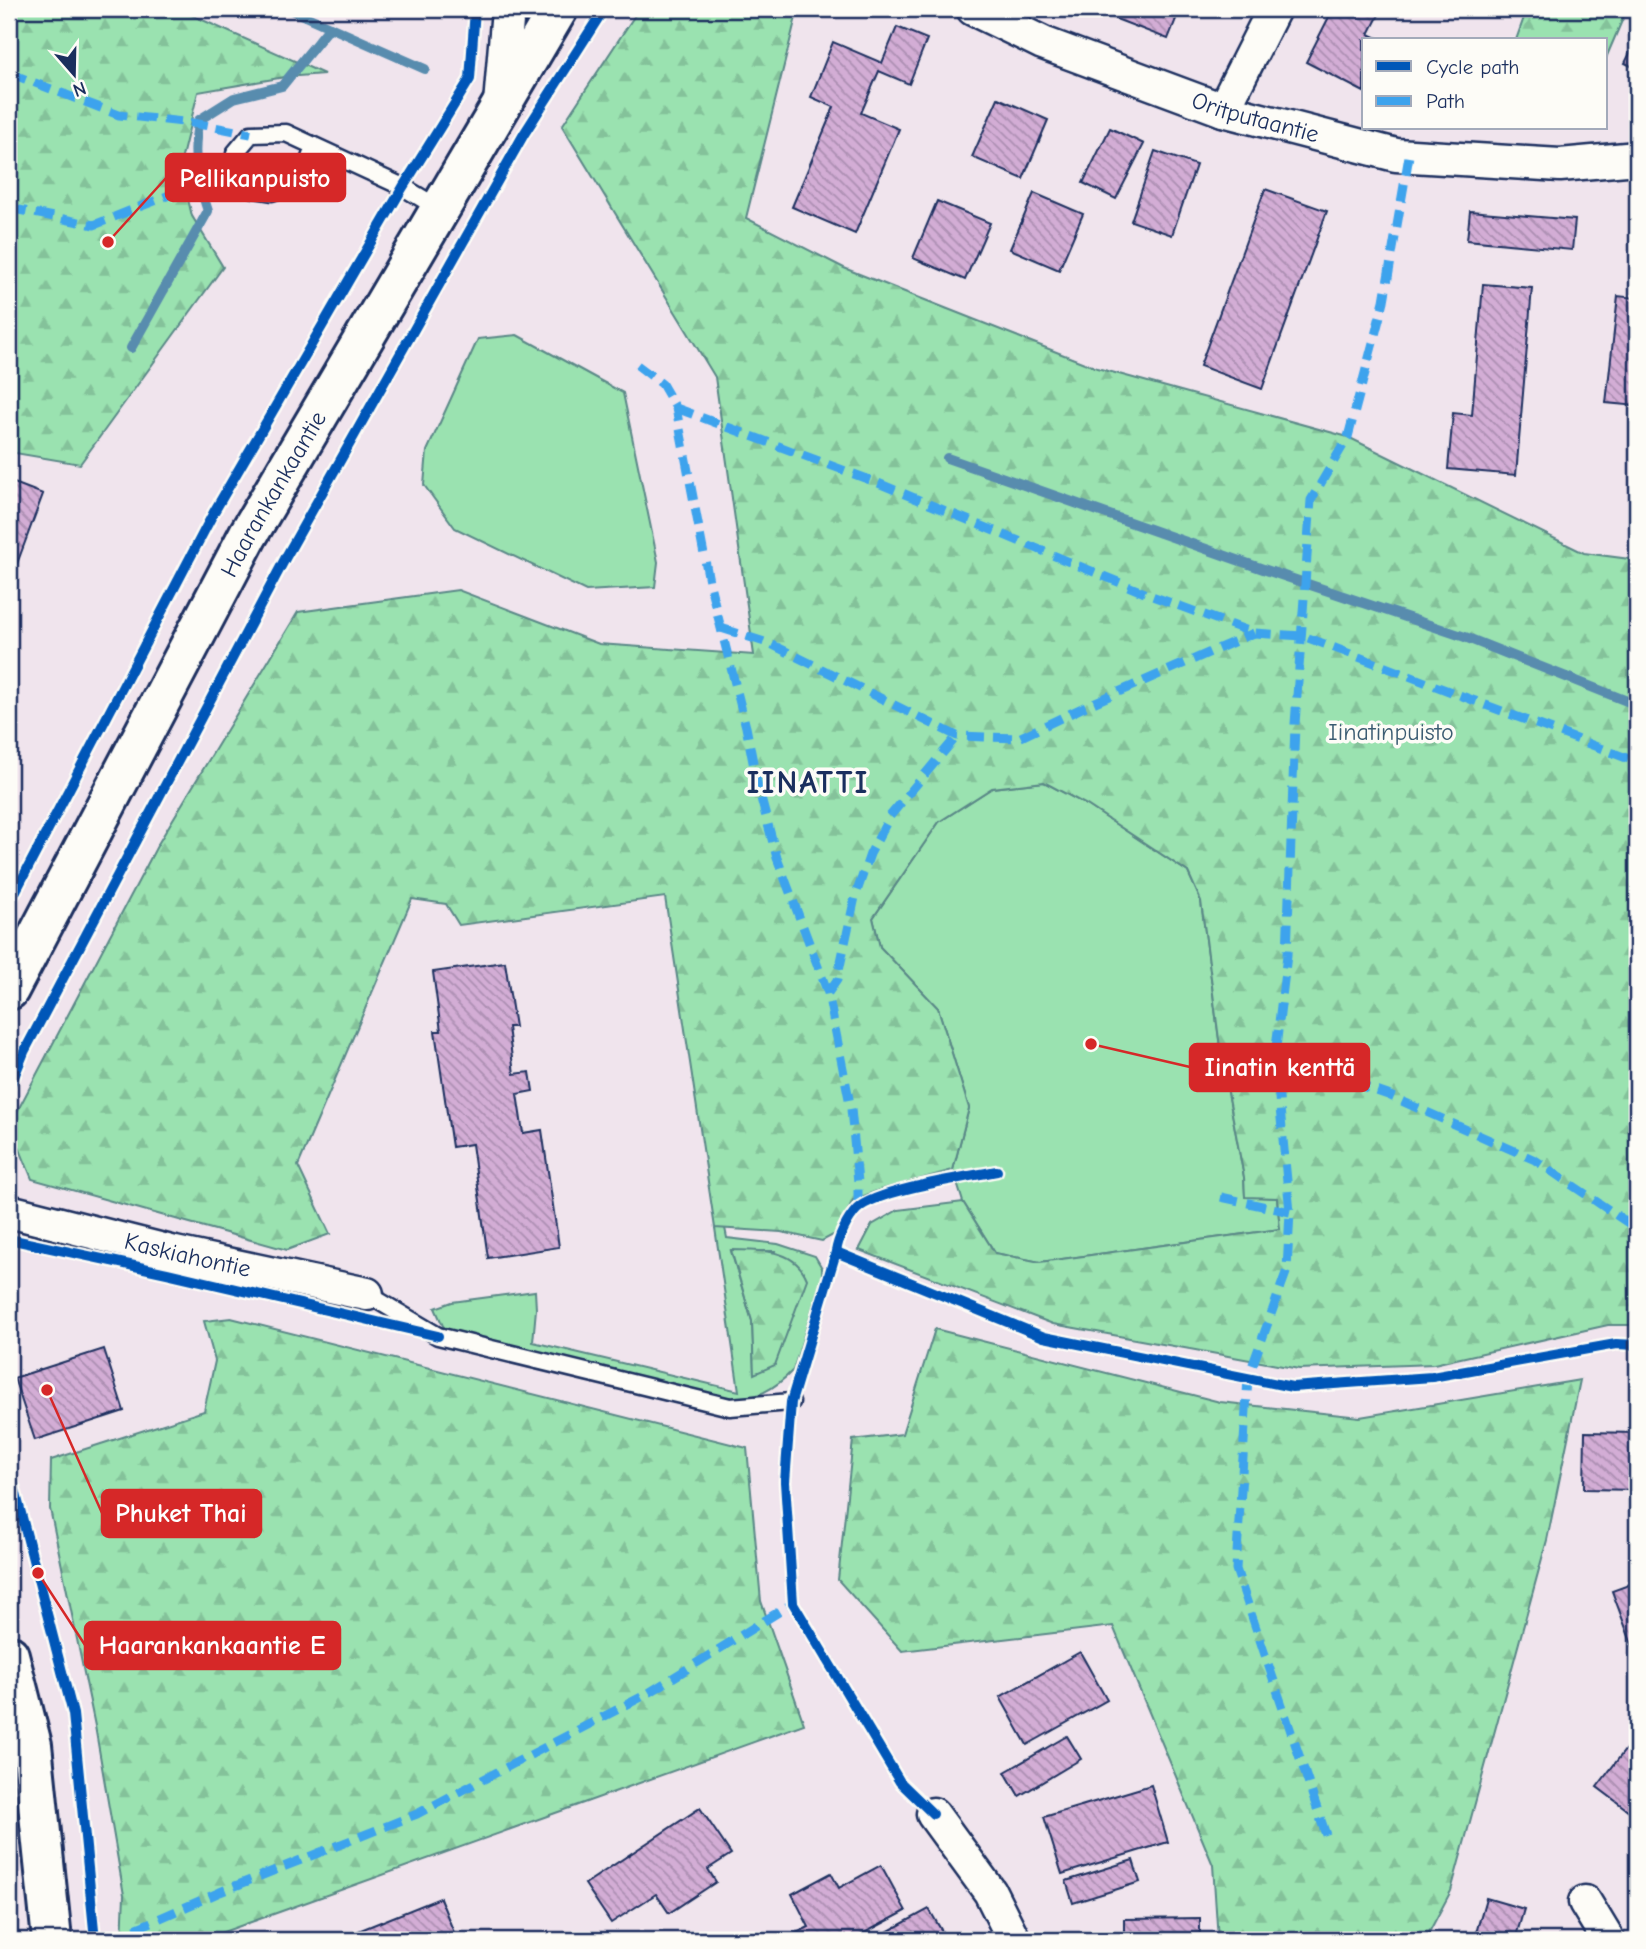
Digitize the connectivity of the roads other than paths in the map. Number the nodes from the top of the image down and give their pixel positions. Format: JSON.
{"nodes":[{"id":1,"x":508,"y":9,"type":"edge"},
{"id":2,"x":558,"y":9,"type":"edge"},
{"id":3,"x":973,"y":9,"type":"edge"},
{"id":4,"x":1274,"y":9,"type":"edge"},
{"id":5,"x":500,"y":104,"type":"junction"},
{"id":6,"x":1223,"y":110,"type":"junction"},
{"id":7,"x":314,"y":146,"type":"junction"},
{"id":8,"x":1637,"y":158,"type":"edge"},
{"id":9,"x":440,"y":209,"type":"junction"},
{"id":10,"x":9,"y":990,"type":"edge"},
{"id":11,"x":9,"y":1211,"type":"edge"},
{"id":12,"x":367,"y":1294,"type":"joint"},
{"id":13,"x":791,"y":1402,"type":"dead end"},
{"id":14,"x":9,"y":1655,"type":"edge"},
{"id":15,"x":933,"y":1814,"type":"dead end"},
{"id":16,"x":1585,"y":1902,"type":"dead end"},
{"id":17,"x":52,"y":1940,"type":"edge"},
{"id":18,"x":1014,"y":1940,"type":"edge"},
{"id":19,"x":1608,"y":1940,"type":"edge"}],
"edges":[{"from":1,"to":5,"type":"street"},
{"from":2,"to":5,"type":"street","name":"Haarankankaantie"},
{"from":3,"to":6,"type":"street","name":"Oritputaantie"},
{"from":4,"to":6,"type":"street"},
{"from":5,"to":9,"type":"street","name":"Haarankankaantie"},
{"from":6,"to":8,"type":"street","name":"Oritputaantie"},
{"from":7,"to":7,"type":"lane"},
{"from":7,"to":9,"type":"lane"},
{"from":9,"to":10,"type":"street","name":"Haarankankaantie"},
{"from":11,"to":12,"type":"street","name":"Kaskiahontie"},
{"from":12,"to":13,"type":"lane"},
{"from":14,"to":17,"type":"street"},
{"from":15,"to":18,"type":"street"},
{"from":16,"to":19,"type":"street"}]}
